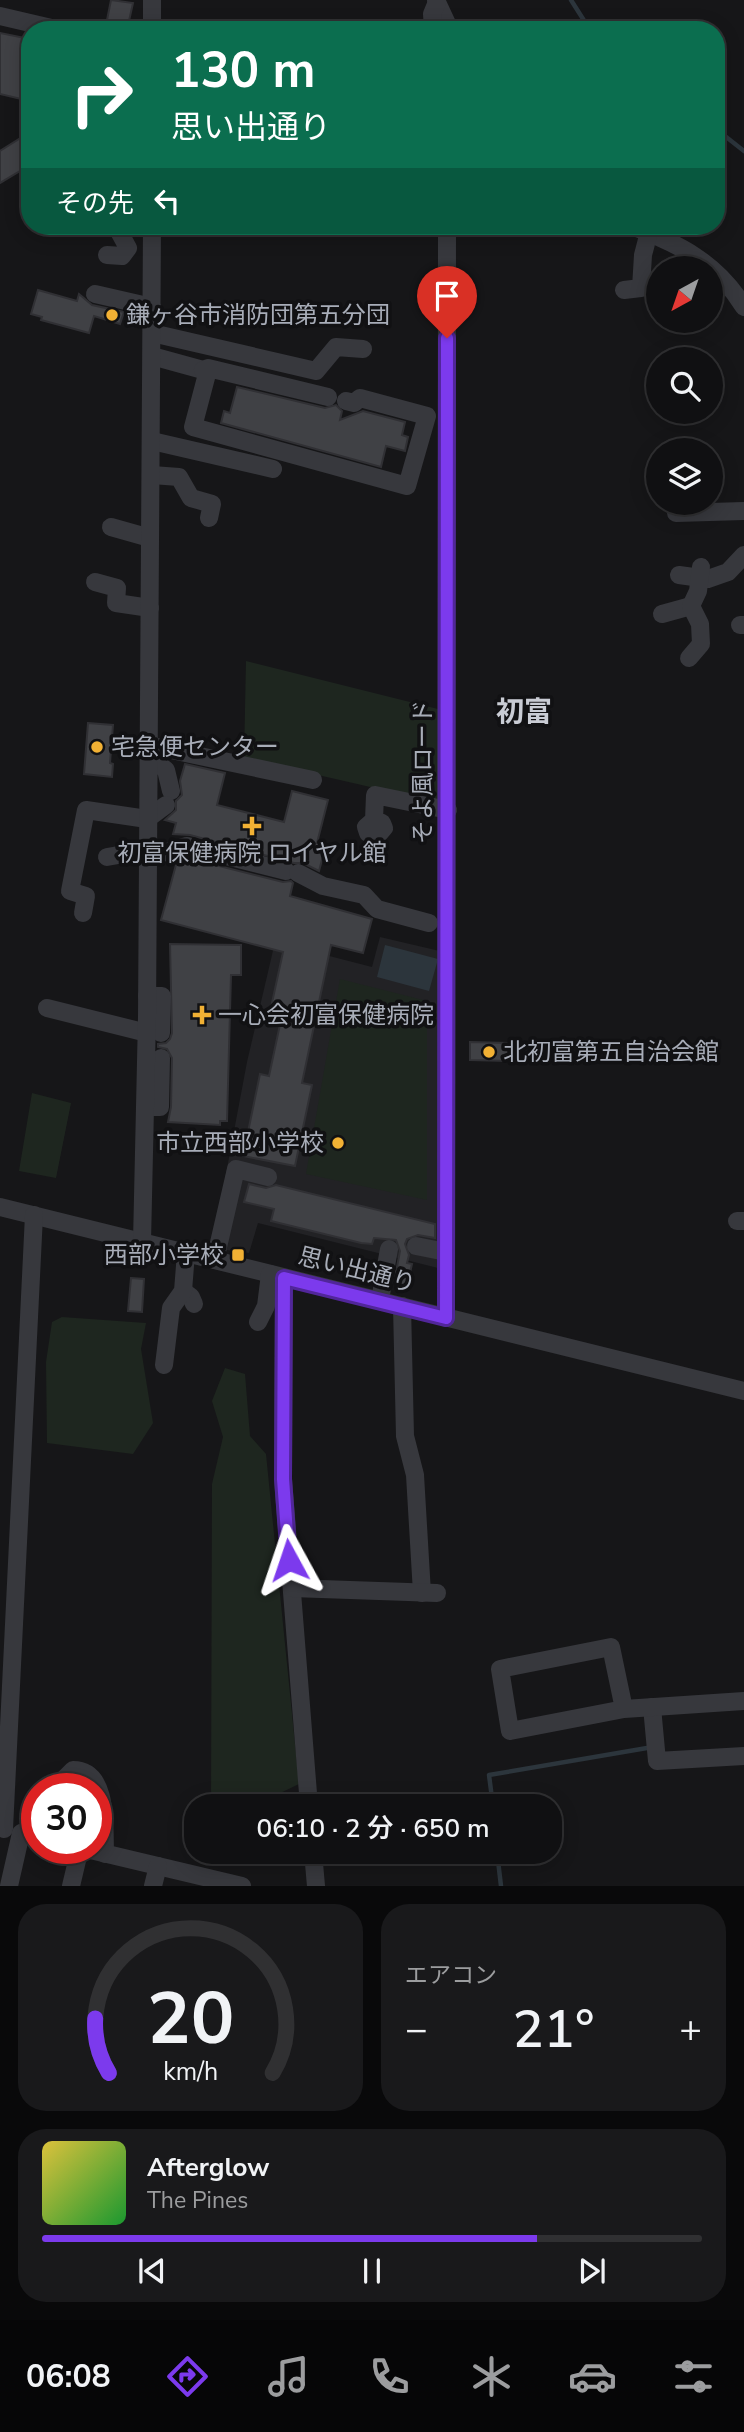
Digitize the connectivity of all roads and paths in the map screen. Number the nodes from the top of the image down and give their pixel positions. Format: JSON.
{"nodes":[{"id":1,"x":152,"y":0,"type":"edge"},
{"id":2,"x":437,"y":1,"type":"edge"},
{"id":3,"x":0,"y":16,"type":"edge"},
{"id":4,"x":21,"y":21,"type":"edge"},
{"id":5,"x":152,"y":21,"type":"edge"},
{"id":6,"x":432,"y":21,"type":"edge"},
{"id":7,"x":446,"y":21,"type":"edge"},
{"id":8,"x":121,"y":235,"type":"edge"},
{"id":9,"x":152,"y":235,"type":"edge"},
{"id":10,"x":447,"y":235,"type":"edge"},
{"id":11,"x":648,"y":235,"type":"edge"},
{"id":12,"x":655,"y":235,"type":"edge"},
{"id":13,"x":152,"y":246,"type":"junction"},
{"id":14,"x":128,"y":248,"type":"junction"},
{"id":15,"x":107,"y":255,"type":"dead end"},
{"id":16,"x":624,"y":290,"type":"dead end"},
{"id":17,"x":96,"y":294,"type":"dead end"},
{"id":18,"x":152,"y":307,"type":"junction"},
{"id":19,"x":744,"y":307,"type":"edge"},
{"id":20,"x":152,"y":333,"type":"junction"},
{"id":21,"x":363,"y":349,"type":"dead end"},
{"id":22,"x":152,"y":356,"type":"junction"},
{"id":23,"x":203,"y":370,"type":"junction"},
{"id":24,"x":152,"y":441,"type":"junction"},
{"id":25,"x":273,"y":469,"type":"dead end"},
{"id":26,"x":152,"y":475,"type":"junction"},
{"id":27,"x":744,"y":511,"type":"edge"},
{"id":28,"x":723,"y":512,"type":"edge"},
{"id":29,"x":209,"y":518,"type":"dead end"},
{"id":30,"x":111,"y":527,"type":"dead end"},
{"id":31,"x":150,"y":538,"type":"junction"},
{"id":32,"x":744,"y":555,"type":"edge"},
{"id":33,"x":701,"y":573,"type":"junction"},
{"id":34,"x":679,"y":575,"type":"dead end"},
{"id":35,"x":95,"y":582,"type":"dead end"},
{"id":36,"x":691,"y":606,"type":"junction"},
{"id":37,"x":150,"y":608,"type":"junction"},
{"id":38,"x":662,"y":614,"type":"dead end"},
{"id":39,"x":689,"y":658,"type":"dead end"},
{"id":40,"x":148,"y":751,"type":"junction"},
{"id":41,"x":313,"y":780,"type":"dead end"},
{"id":42,"x":448,"y":810,"type":"junction"},
{"id":43,"x":148,"y":819,"type":"junction"},
{"id":44,"x":374,"y":820,"type":"dead end"},
{"id":45,"x":147,"y":854,"type":"junction"},
{"id":46,"x":107,"y":857,"type":"dead end"},
{"id":47,"x":83,"y":913,"type":"dead end"},
{"id":48,"x":429,"y":923,"type":"dead end"},
{"id":49,"x":47,"y":1008,"type":"dead end"},
{"id":50,"x":154,"y":1033,"type":"junction"},
{"id":51,"x":161,"y":1058,"type":"dead end"},
{"id":52,"x":146,"y":1107,"type":"junction"},
{"id":53,"x":268,"y":1177,"type":"dead end"},
{"id":54,"x":0,"y":1207,"type":"edge"},
{"id":55,"x":34,"y":1215,"type":"junction"},
{"id":56,"x":142,"y":1242,"type":"junction"},
{"id":57,"x":416,"y":1246,"type":"dead end"},
{"id":58,"x":389,"y":1249,"type":"dead end"},
{"id":59,"x":446,"y":1252,"type":"junction"},
{"id":60,"x":186,"y":1253,"type":"junction"},
{"id":61,"x":215,"y":1260,"type":"junction"},
{"id":62,"x":277,"y":1276,"type":"junction"},
{"id":63,"x":380,"y":1300,"type":"junction"},
{"id":64,"x":402,"y":1306,"type":"junction"},
{"id":65,"x":446,"y":1318,"type":"junction"},
{"id":66,"x":258,"y":1322,"type":"dead end"},
{"id":67,"x":164,"y":1365,"type":"dead end"},
{"id":68,"x":744,"y":1391,"type":"edge"},
{"id":69,"x":292,"y":1588,"type":"junction"},
{"id":70,"x":744,"y":1701,"type":"edge"},
{"id":71,"x":652,"y":1707,"type":"junction"},
{"id":72,"x":624,"y":1709,"type":"junction"},
{"id":73,"x":744,"y":1756,"type":"edge"},
{"id":74,"x":70,"y":1773,"type":"edge"},
{"id":75,"x":89,"y":1773,"type":"edge"},
{"id":76,"x":308,"y":1794,"type":"edge"},
{"id":77,"x":2,"y":1828,"type":"edge"},
{"id":78,"x":21,"y":1833,"type":"edge"},
{"id":79,"x":21,"y":1855,"type":"edge"},
{"id":80,"x":112,"y":1856,"type":"edge"},
{"id":81,"x":77,"y":1864,"type":"edge"},
{"id":82,"x":314,"y":1864,"type":"edge"},
{"id":83,"x":158,"y":1866,"type":"junction"},
{"id":84,"x":208,"y":1882,"type":"edge"},
{"id":85,"x":9,"y":1886,"type":"edge"},
{"id":86,"x":71,"y":1886,"type":"edge"},
{"id":87,"x":153,"y":1886,"type":"edge"},
{"id":88,"x":242,"y":1886,"type":"edge"},
{"id":89,"x":316,"y":1886,"type":"edge"}],
"edges":[{"from":1,"to":5,"type":"street"},
{"from":2,"to":6,"type":"street"},
{"from":2,"to":7,"type":"street"},
{"from":3,"to":4,"type":"street"},
{"from":8,"to":14,"type":"street"},
{"from":9,"to":13,"type":"street"},
{"from":10,"to":42,"type":"street","name":"そよ風ロード"},
{"from":11,"to":16,"type":"street"},
{"from":12,"to":19,"type":"street"},
{"from":13,"to":14,"type":"street"},
{"from":13,"to":18,"type":"street"},
{"from":14,"to":15,"type":"street"},
{"from":17,"to":18,"type":"street"},
{"from":18,"to":20,"type":"street"},
{"from":20,"to":21,"type":"street"},
{"from":20,"to":22,"type":"street"},
{"from":22,"to":23,"type":"street"},
{"from":22,"to":24,"type":"street"},
{"from":23,"to":23,"type":"street"},
{"from":24,"to":25,"type":"street"},
{"from":24,"to":26,"type":"street"},
{"from":26,"to":29,"type":"street"},
{"from":26,"to":31,"type":"street"},
{"from":27,"to":28,"type":"street"},
{"from":30,"to":31,"type":"street"},
{"from":31,"to":37,"type":"street"},
{"from":32,"to":33,"type":"street"},
{"from":33,"to":34,"type":"street"},
{"from":33,"to":36,"type":"street"},
{"from":35,"to":37,"type":"street"},
{"from":36,"to":38,"type":"street"},
{"from":36,"to":39,"type":"street"},
{"from":37,"to":40,"type":"street"},
{"from":40,"to":41,"type":"street"},
{"from":40,"to":43,"type":"street"},
{"from":40,"to":43,"type":"street"},
{"from":42,"to":44,"type":"street"},
{"from":42,"to":59,"type":"street","name":"そよ風ロード"},
{"from":43,"to":45,"type":"street"},
{"from":43,"to":47,"type":"street"},
{"from":45,"to":46,"type":"street"},
{"from":45,"to":48,"type":"street"},
{"from":45,"to":50,"type":"street"},
{"from":49,"to":50,"type":"street"},
{"from":50,"to":52,"type":"street"},
{"from":51,"to":52,"type":"street"},
{"from":52,"to":56,"type":"street"},
{"from":53,"to":61,"type":"street"},
{"from":54,"to":55,"type":"street","name":"思い出通り"},
{"from":55,"to":56,"type":"street","name":"思い出通り"},
{"from":55,"to":77,"type":"street"},
{"from":56,"to":60,"type":"street","name":"思い出通り"},
{"from":57,"to":59,"type":"street"},
{"from":58,"to":63,"type":"street"},
{"from":59,"to":65,"type":"street","name":"そよ風ロード"},
{"from":60,"to":61,"type":"street","name":"思い出通り"},
{"from":60,"to":67,"type":"street"},
{"from":61,"to":62,"type":"street","name":"思い出通り"},
{"from":62,"to":63,"type":"street","name":"思い出通り"},
{"from":62,"to":66,"type":"street"},
{"from":62,"to":69,"type":"street"},
{"from":63,"to":64,"type":"street","name":"思い出通り"},
{"from":64,"to":65,"type":"street","name":"思い出通り"},
{"from":64,"to":69,"type":"street"},
{"from":65,"to":68,"type":"street","name":"思い出通り"},
{"from":69,"to":76,"type":"street"},
{"from":70,"to":71,"type":"street"},
{"from":71,"to":72,"type":"street"},
{"from":71,"to":73,"type":"street"},
{"from":72,"to":72,"type":"street"},
{"from":74,"to":75,"type":"street"},
{"from":77,"to":78,"type":"street"},
{"from":79,"to":85,"type":"street"},
{"from":80,"to":83,"type":"street"},
{"from":81,"to":86,"type":"street"},
{"from":82,"to":89,"type":"street"},
{"from":83,"to":84,"type":"street"},
{"from":83,"to":87,"type":"street"},
{"from":84,"to":88,"type":"street"}]}
